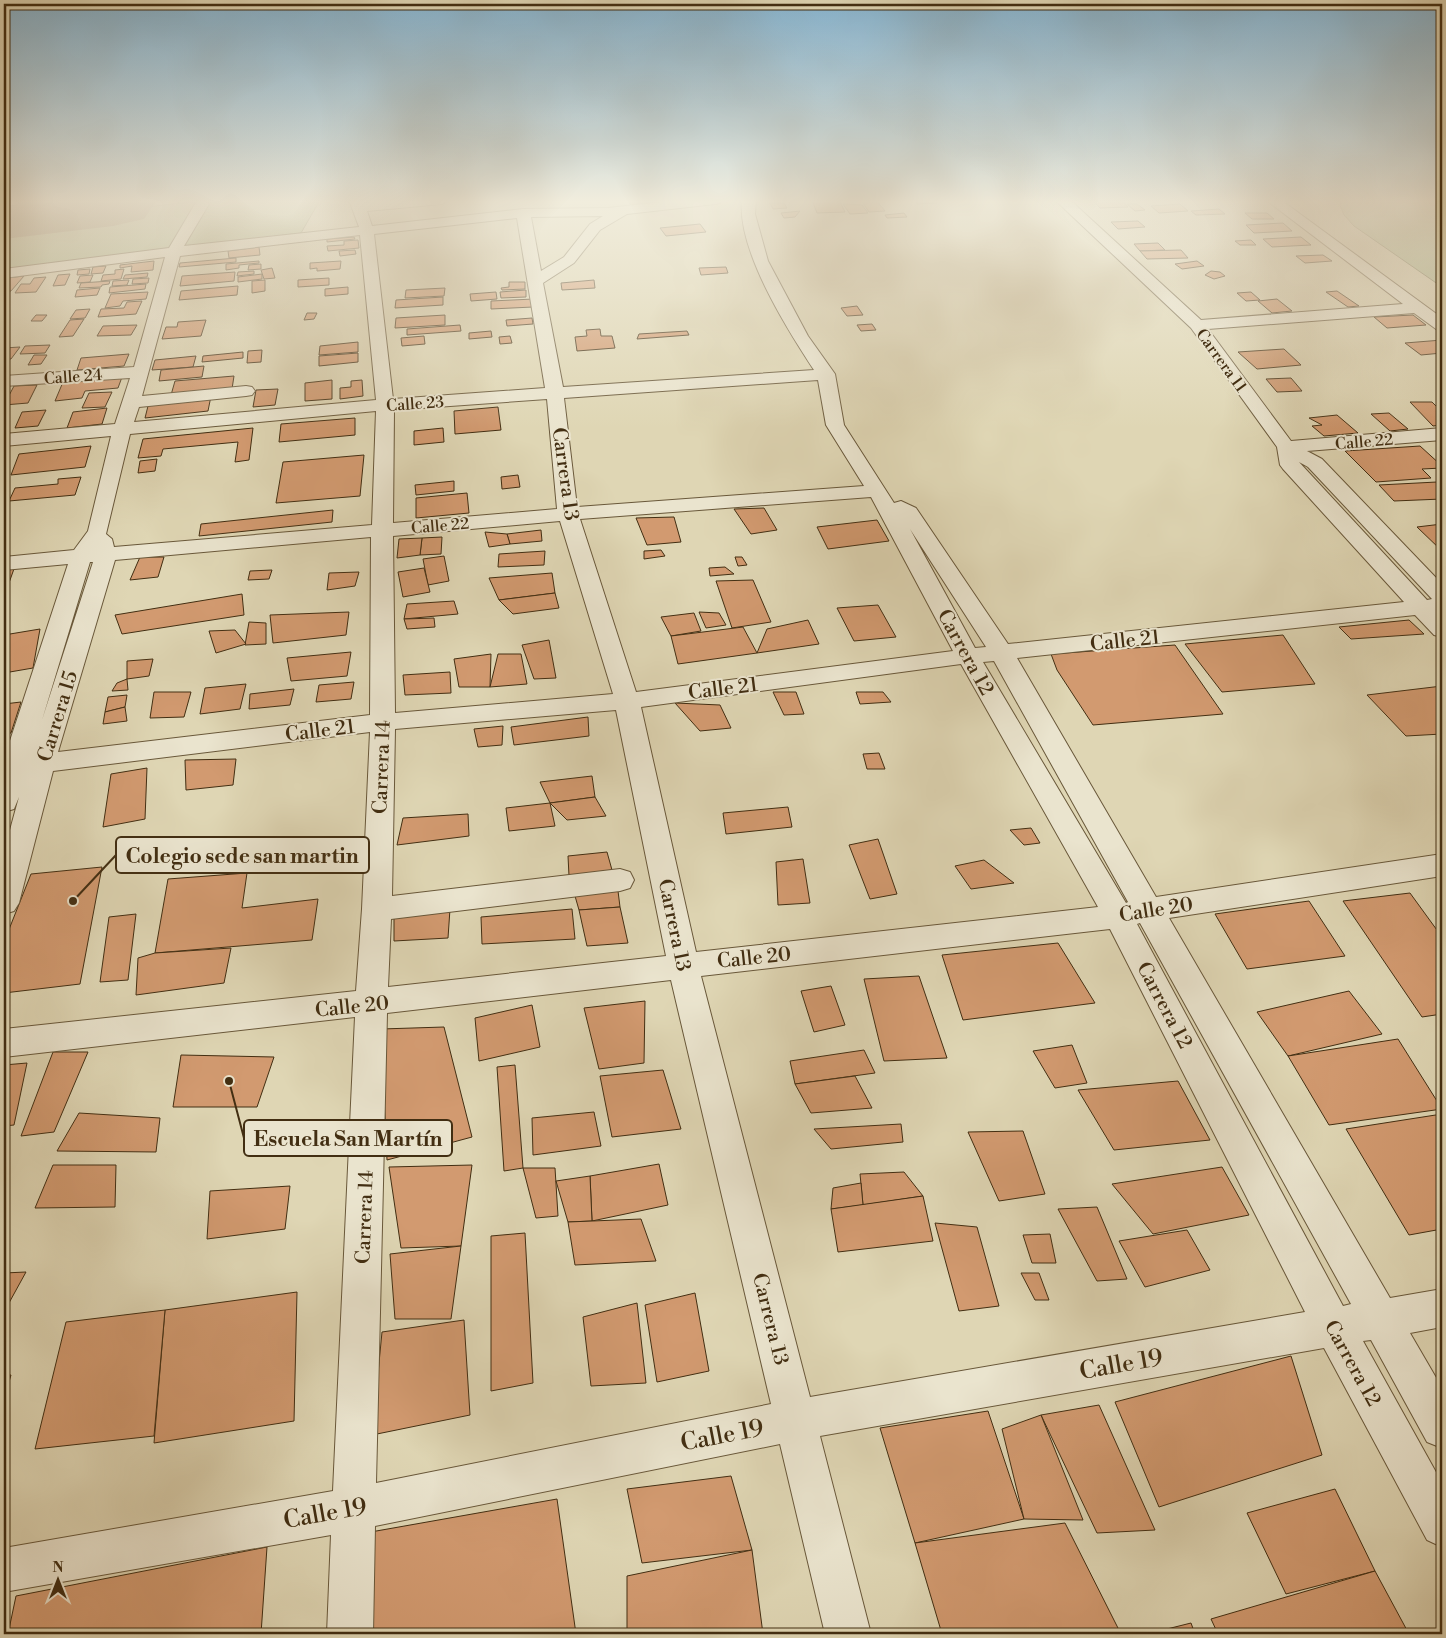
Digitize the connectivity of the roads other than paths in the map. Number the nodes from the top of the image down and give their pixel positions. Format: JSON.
{"nodes":[{"id":1,"x":167,"y":276,"type":"edge"},
{"id":2,"x":369,"y":276,"type":"edge"},
{"id":3,"x":534,"y":276,"type":"edge"},
{"id":4,"x":542,"y":276,"type":"edge"},
{"id":5,"x":769,"y":276,"type":"edge"},
{"id":6,"x":1145,"y":276,"type":"edge"},
{"id":7,"x":1376,"y":276,"type":"edge"},
{"id":8,"x":535,"y":281,"type":"junction"},
{"id":9,"x":1418,"y":308,"type":"junction"},
{"id":10,"x":1197,"y":325,"type":"junction"},
{"id":11,"x":1442,"y":326,"type":"edge"},
{"id":12,"x":142,"y":372,"type":"junction"},
{"id":13,"x":826,"y":374,"type":"junction"},
{"id":14,"x":4,"y":381,"type":"edge"},
{"id":15,"x":246,"y":391,"type":"dead end"},
{"id":16,"x":555,"y":393,"type":"junction"},
{"id":17,"x":131,"y":402,"type":"junction"},
{"id":18,"x":385,"y":406,"type":"junction"},
{"id":19,"x":122,"y":430,"type":"junction"},
{"id":20,"x":1442,"y":434,"type":"edge"},
{"id":21,"x":4,"y":440,"type":"edge"},
{"id":22,"x":1286,"y":447,"type":"junction"},
{"id":23,"x":877,"y":490,"type":"junction"},
{"id":24,"x":568,"y":514,"type":"junction"},
{"id":25,"x":382,"y":530,"type":"junction"},
{"id":26,"x":102,"y":542,"type":"junction"},
{"id":27,"x":81,"y":556,"type":"junction"},
{"id":28,"x":4,"y":563,"type":"edge"},
{"id":29,"x":1435,"y":603,"type":"edge"},
{"id":30,"x":1442,"y":630,"type":"edge"},
{"id":31,"x":1002,"y":653,"type":"junction"},
{"id":32,"x":968,"y":656,"type":"junction"},
{"id":33,"x":627,"y":701,"type":"junction"},
{"id":34,"x":383,"y":722,"type":"junction"},
{"id":35,"x":42,"y":762,"type":"junction"},
{"id":36,"x":10,"y":767,"type":"edge"},
{"id":37,"x":4,"y":802,"type":"edge"},
{"id":38,"x":1442,"y":865,"type":"edge"},
{"id":39,"x":620,"y":880,"type":"dead end"},
{"id":40,"x":4,"y":903,"type":"edge"},
{"id":41,"x":377,"y":909,"type":"junction"},
{"id":42,"x":1133,"y":913,"type":"junction"},
{"id":43,"x":683,"y":965,"type":"junction"},
{"id":44,"x":371,"y":1004,"type":"junction"},
{"id":45,"x":4,"y":1043,"type":"edge"},
{"id":46,"x":1442,"y":1308,"type":"edge"},
{"id":47,"x":1382,"y":1319,"type":"junction"},
{"id":48,"x":1334,"y":1328,"type":"junction"},
{"id":49,"x":796,"y":1420,"type":"junction"},
{"id":50,"x":1442,"y":1427,"type":"edge"},
{"id":51,"x":354,"y":1509,"type":"junction"},
{"id":52,"x":1442,"y":1525,"type":"edge"},
{"id":53,"x":4,"y":1570,"type":"edge"},
{"id":54,"x":350,"y":1634,"type":"edge"},
{"id":55,"x":848,"y":1634,"type":"edge"}],
"edges":[{"from":1,"to":12,"type":"street","name":"Carrera 15"},
{"from":2,"to":18,"type":"street","name":"Carrera 14"},
{"from":3,"to":8,"type":"street","name":"Carrera 13"},
{"from":4,"to":8,"type":"street"},
{"from":5,"to":13,"type":"street","name":"Carrera 12"},
{"from":6,"to":10,"type":"street","name":"Carrera 11"},
{"from":7,"to":9,"type":"street"},
{"from":8,"to":16,"type":"street","name":"Carrera 13"},
{"from":9,"to":10,"type":"street"},
{"from":9,"to":11,"type":"street"},
{"from":10,"to":22,"type":"street","name":"Carrera 11"},
{"from":12,"to":14,"type":"street","name":"Calle 24"},
{"from":12,"to":17,"type":"street","name":"Carrera 15"},
{"from":13,"to":16,"type":"street","name":"Calle 23"},
{"from":13,"to":23,"type":"street","name":"Carrera 12"},
{"from":15,"to":17,"type":"street"},
{"from":16,"to":18,"type":"street","name":"Calle 23"},
{"from":16,"to":24,"type":"street","name":"Carrera 13"},
{"from":17,"to":19,"type":"street","name":"Carrera 15"},
{"from":18,"to":19,"type":"street","name":"Calle 23"},
{"from":18,"to":25,"type":"street","name":"Carrera 14"},
{"from":19,"to":21,"type":"street","name":"Calle 23"},
{"from":19,"to":26,"type":"street","name":"Carrera 15"},
{"from":20,"to":22,"type":"street","name":"Calle 22"},
{"from":22,"to":29,"type":"street","name":"Carrera 11"},
{"from":23,"to":24,"type":"street","name":"Calle 22"},
{"from":23,"to":31,"type":"street","name":"Carrera 12"},
{"from":23,"to":32,"type":"street","name":"Carrera 12"},
{"from":24,"to":25,"type":"street","name":"Calle 22"},
{"from":24,"to":33,"type":"street","name":"Carrera 13"},
{"from":25,"to":26,"type":"street","name":"Calle 22"},
{"from":25,"to":34,"type":"street","name":"Carrera 14"},
{"from":26,"to":27,"type":"street","name":"Carrera 15"},
{"from":26,"to":35,"type":"street","name":"Carrera 15"},
{"from":27,"to":28,"type":"street"},
{"from":27,"to":36,"type":"street","name":"Carrera 15"},
{"from":29,"to":30,"type":"street","name":"Carrera 11"},
{"from":29,"to":31,"type":"street","name":"Calle 21"},
{"from":31,"to":32,"type":"street","name":"Calle 21"},
{"from":31,"to":42,"type":"street","name":"Carrera 12"},
{"from":32,"to":33,"type":"street","name":"Calle 21"},
{"from":32,"to":42,"type":"street","name":"Carrera 12"},
{"from":33,"to":34,"type":"street","name":"Calle 21"},
{"from":33,"to":43,"type":"street","name":"Carrera 13"},
{"from":34,"to":35,"type":"street","name":"Calle 21"},
{"from":34,"to":41,"type":"street","name":"Carrera 14"},
{"from":35,"to":36,"type":"street","name":"Calle 21"},
{"from":35,"to":40,"type":"street","name":"Carrera 15"},
{"from":36,"to":37,"type":"street","name":"Carrera 15"},
{"from":38,"to":42,"type":"street","name":"Calle 20"},
{"from":39,"to":41,"type":"street"},
{"from":41,"to":44,"type":"street","name":"Carrera 14"},
{"from":42,"to":43,"type":"street","name":"Calle 20"},
{"from":42,"to":47,"type":"street","name":"Carrera 12"},
{"from":42,"to":48,"type":"street","name":"Carrera 12"},
{"from":43,"to":44,"type":"street","name":"Calle 20"},
{"from":43,"to":49,"type":"street","name":"Carrera 13"},
{"from":44,"to":45,"type":"street","name":"Calle 20"},
{"from":44,"to":51,"type":"street","name":"Carrera 14"},
{"from":46,"to":47,"type":"street","name":"Calle 19"},
{"from":47,"to":48,"type":"street","name":"Calle 19"},
{"from":47,"to":50,"type":"street","name":"Carrera 12"},
{"from":48,"to":49,"type":"street","name":"Calle 19"},
{"from":48,"to":52,"type":"street","name":"Carrera 12"},
{"from":49,"to":51,"type":"street","name":"Calle 19"},
{"from":49,"to":55,"type":"street","name":"Carrera 13"},
{"from":51,"to":53,"type":"street","name":"Calle 19"},
{"from":51,"to":54,"type":"street","name":"Carrera 14"}]}
